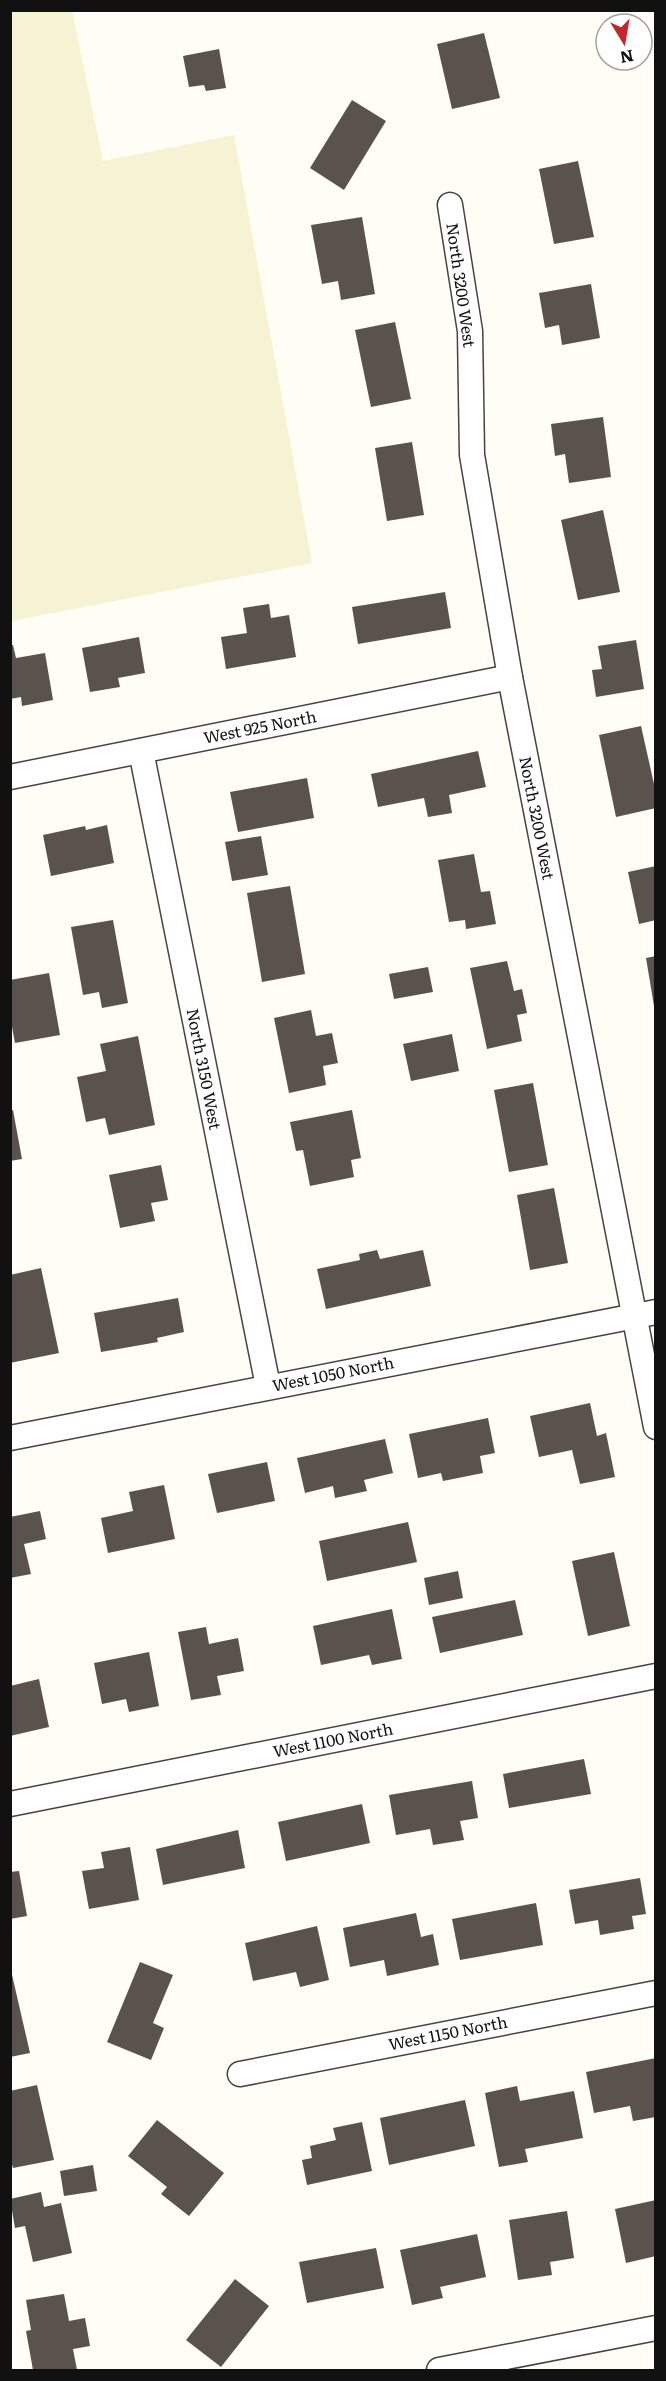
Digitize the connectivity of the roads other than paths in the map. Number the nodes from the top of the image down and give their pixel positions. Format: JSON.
{"nodes":[{"id":1,"x":450,"y":205,"type":"dead end"},
{"id":2,"x":510,"y":677,"type":"junction"},
{"id":3,"x":141,"y":751,"type":"junction"},
{"id":4,"x":10,"y":777,"type":"edge"},
{"id":5,"x":645,"y":1315,"type":"edge"},
{"id":6,"x":268,"y":1386,"type":"junction"},
{"id":7,"x":656,"y":1427,"type":"edge"},
{"id":8,"x":10,"y":1438,"type":"edge"},
{"id":9,"x":656,"y":1676,"type":"edge"},
{"id":10,"x":10,"y":1804,"type":"edge"},
{"id":11,"x":656,"y":1993,"type":"edge"},
{"id":12,"x":240,"y":2074,"type":"dead end"},
{"id":13,"x":656,"y":2328,"type":"edge"},
{"id":14,"x":439,"y":2370,"type":"edge"}],
"edges":[{"from":1,"to":2,"type":"street","name":"North 3200 West"},
{"from":2,"to":3,"type":"street","name":"West 925 North"},
{"from":2,"to":5,"type":"street","name":"North 3200 West"},
{"from":3,"to":4,"type":"street","name":"West 925 North"},
{"from":3,"to":6,"type":"street","name":"North 3150 West"},
{"from":5,"to":6,"type":"street","name":"West 1050 North"},
{"from":5,"to":7,"type":"street","name":"North 3200 West"},
{"from":6,"to":8,"type":"street","name":"West 1050 North"},
{"from":9,"to":10,"type":"street","name":"West 1100 North"},
{"from":11,"to":12,"type":"street","name":"West 1150 North"},
{"from":13,"to":14,"type":"street"}]}
